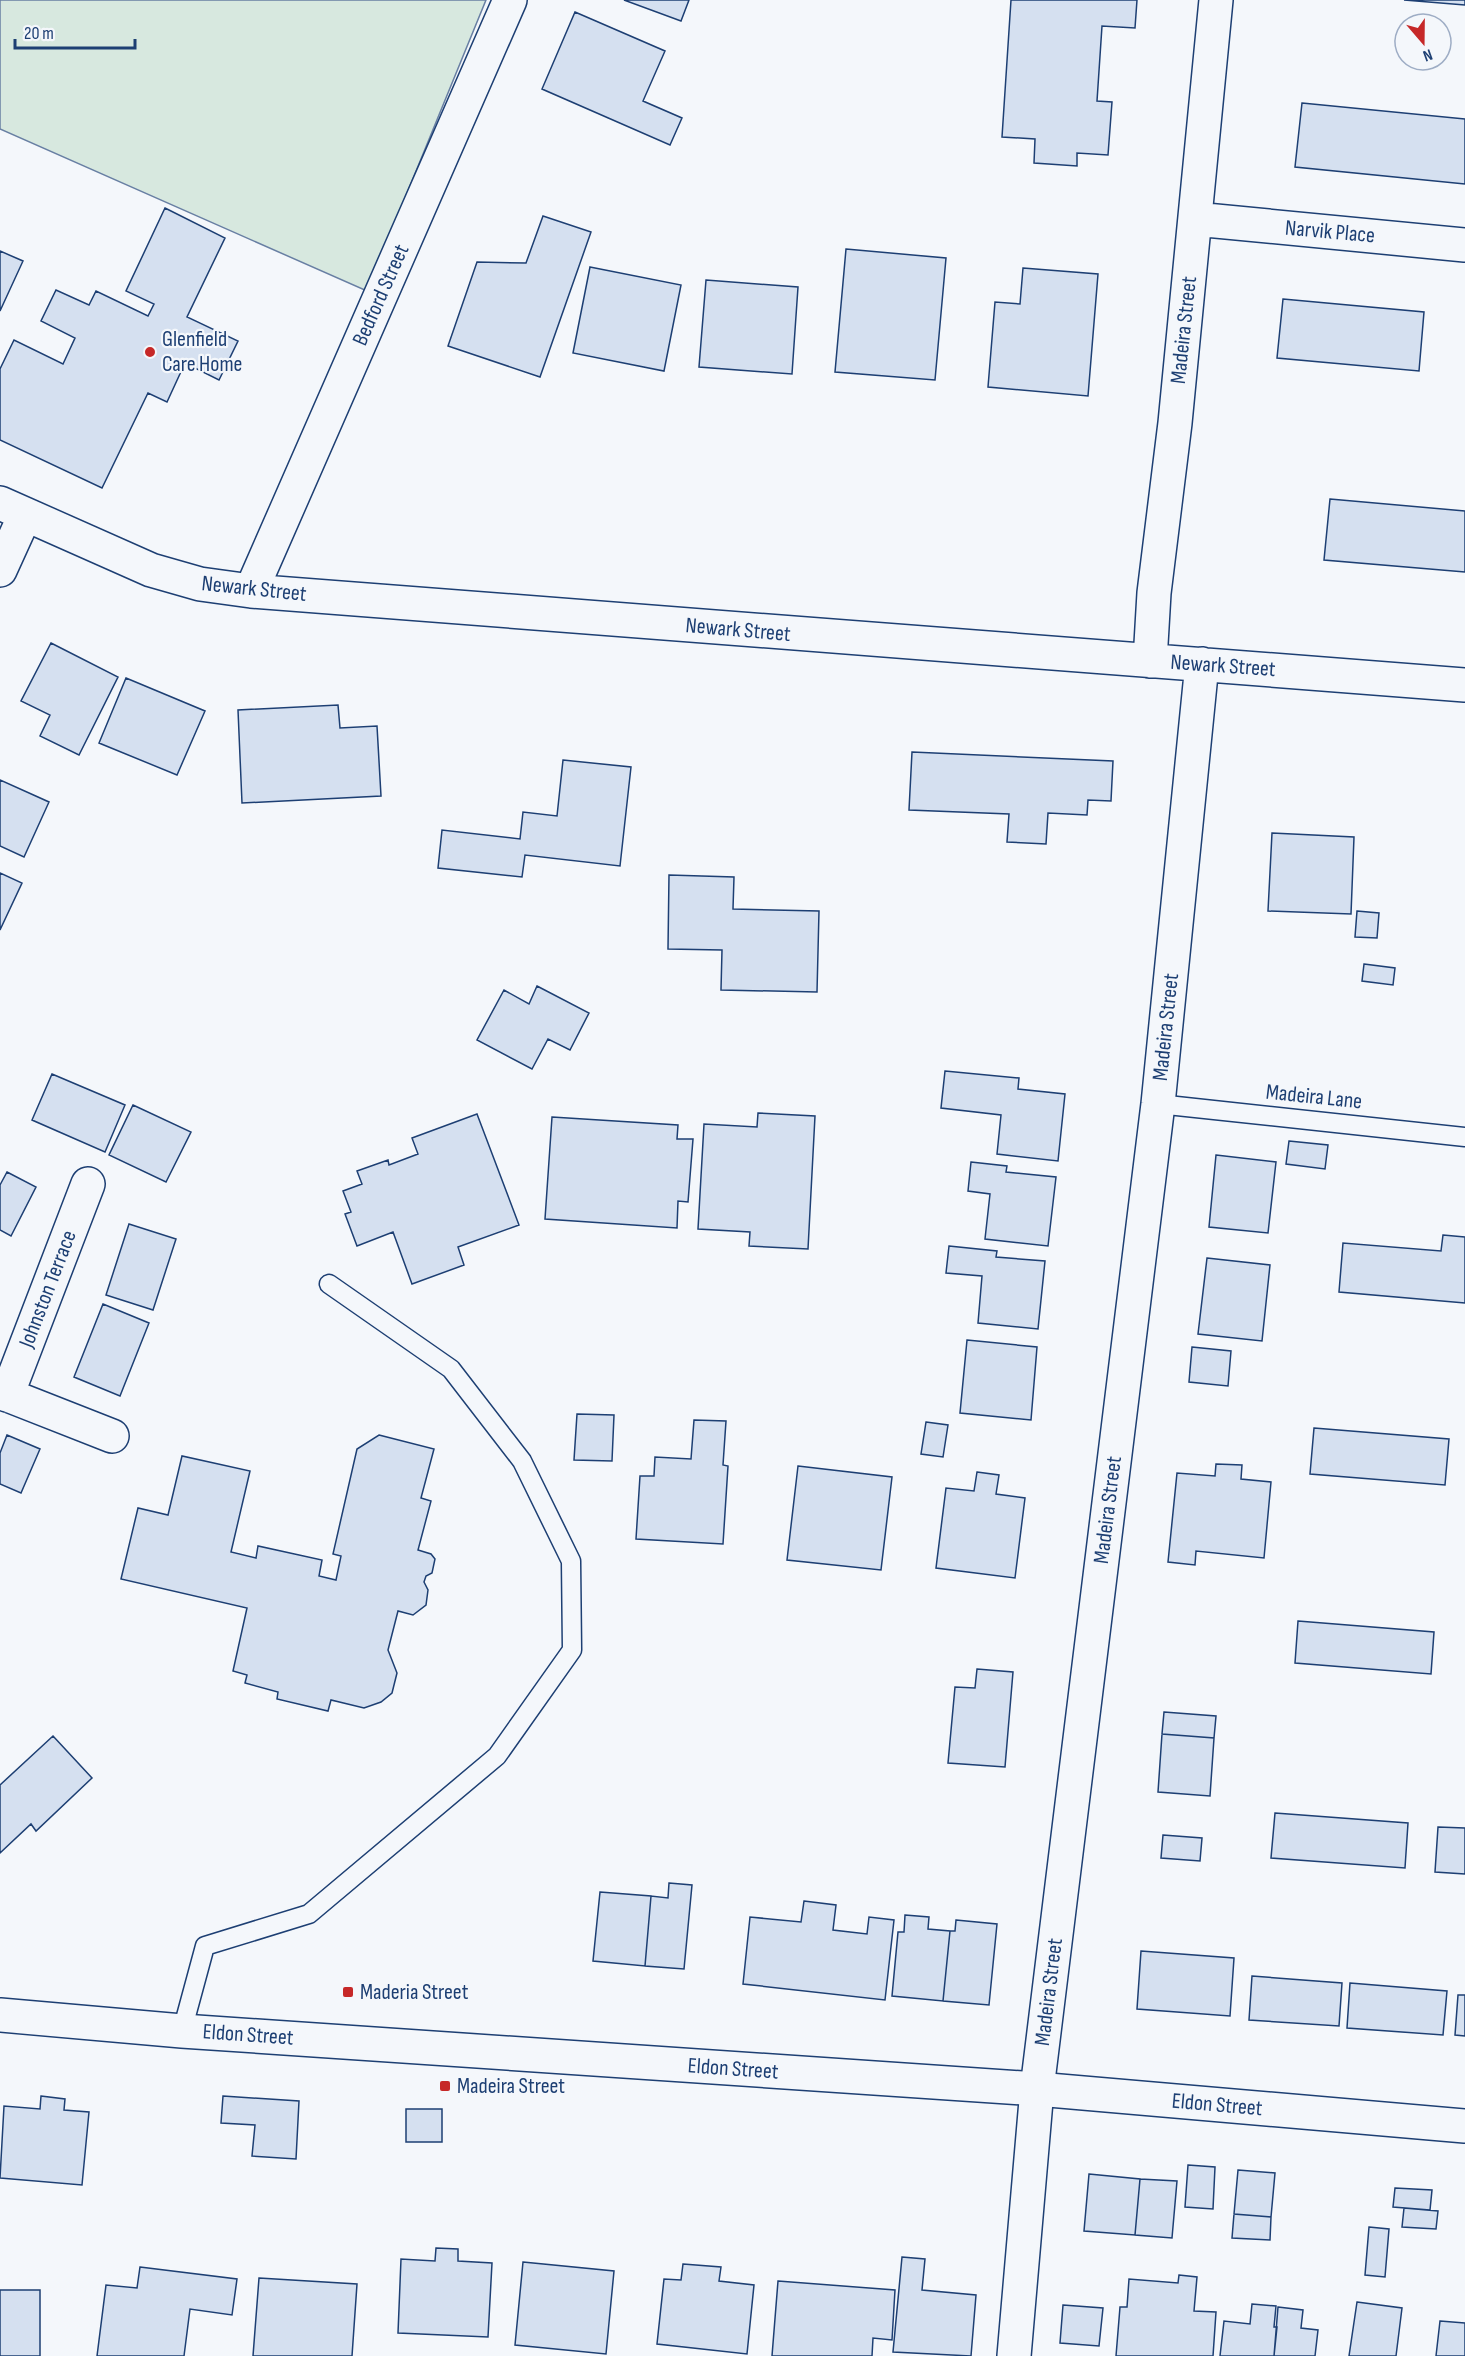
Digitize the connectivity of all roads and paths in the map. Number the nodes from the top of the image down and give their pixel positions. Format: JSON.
{"nodes":[{"id":1,"x":510,"y":0,"type":"edge"},
{"id":2,"x":1216,"y":0,"type":"edge"},
{"id":3,"x":1195,"y":219,"type":"junction"},
{"id":4,"x":1465,"y":245,"type":"edge"},
{"id":5,"x":12,"y":509,"type":"edge"},
{"id":6,"x":0,"y":570,"type":"edge"},
{"id":7,"x":251,"y":591,"type":"junction"},
{"id":8,"x":1150,"y":661,"type":"junction"},
{"id":9,"x":1202,"y":664,"type":"junction"},
{"id":10,"x":1465,"y":685,"type":"edge"},
{"id":11,"x":1158,"y":1104,"type":"junction"},
{"id":12,"x":1465,"y":1137,"type":"edge"},
{"id":13,"x":88,"y":1184,"type":"dead end"},
{"id":14,"x":329,"y":1284,"type":"dead end"},
{"id":15,"x":4,"y":1394,"type":"edge"},
{"id":16,"x":112,"y":1436,"type":"dead end"},
{"id":17,"x":0,"y":2014,"type":"edge"},
{"id":18,"x":182,"y":2031,"type":"junction"},
{"id":19,"x":1037,"y":2089,"type":"junction"},
{"id":20,"x":1465,"y":2126,"type":"edge"},
{"id":21,"x":1014,"y":2356,"type":"edge"}],
"edges":[{"from":1,"to":7,"type":"street","name":"Bedford Street"},
{"from":2,"to":3,"type":"street","name":"Madeira Street"},
{"from":3,"to":4,"type":"street","name":"Narvik Place"},
{"from":3,"to":8,"type":"street","name":"Madeira Street"},
{"from":5,"to":6,"type":"street"},
{"from":5,"to":7,"type":"street","name":"Newark Street"},
{"from":7,"to":8,"type":"street","name":"Newark Street"},
{"from":8,"to":9,"type":"street","name":"Newark Street"},
{"from":9,"to":10,"type":"street","name":"Newark Street"},
{"from":9,"to":11,"type":"street","name":"Madeira Street"},
{"from":11,"to":12,"type":"lane","name":"Madeira Lane"},
{"from":11,"to":19,"type":"street","name":"Madeira Street"},
{"from":13,"to":15,"type":"street","name":"Johnston Terrace"},
{"from":14,"to":18,"type":"lane"},
{"from":15,"to":16,"type":"street","name":"Johnston Terrace"},
{"from":17,"to":18,"type":"street","name":"Eldon Street"},
{"from":18,"to":19,"type":"street","name":"Eldon Street"},
{"from":19,"to":20,"type":"street","name":"Eldon Street"},
{"from":19,"to":21,"type":"street","name":"Madeira Street"}]}
